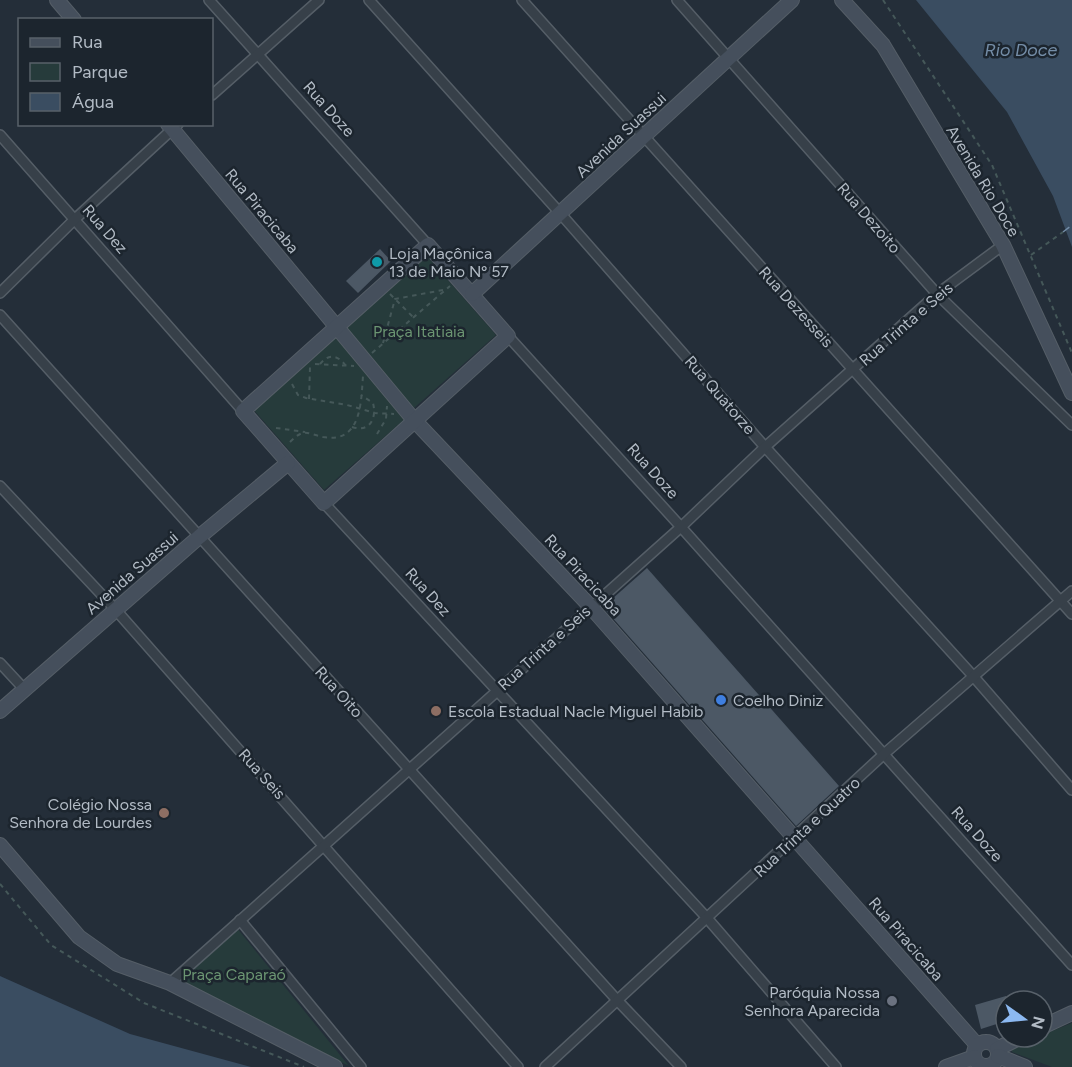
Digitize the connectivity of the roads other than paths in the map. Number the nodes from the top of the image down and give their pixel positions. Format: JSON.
{"nodes":[{"id":1,"x":57,"y":0,"type":"edge"},
{"id":2,"x":209,"y":0,"type":"edge"},
{"id":3,"x":319,"y":0,"type":"edge"},
{"id":4,"x":369,"y":0,"type":"edge"},
{"id":5,"x":522,"y":0,"type":"edge"},
{"id":6,"x":677,"y":0,"type":"edge"},
{"id":7,"x":792,"y":0,"type":"edge"},
{"id":8,"x":842,"y":0,"type":"edge"},
{"id":9,"x":72,"y":18,"type":"edge"},
{"id":10,"x":258,"y":54,"type":"junction"},
{"id":11,"x":729,"y":58,"type":"junction"},
{"id":12,"x":213,"y":94,"type":"edge"},
{"id":13,"x":173,"y":126,"type":"edge"},
{"id":14,"x":0,"y":135,"type":"edge"},
{"id":15,"x":643,"y":137,"type":"junction"},
{"id":16,"x":561,"y":213,"type":"junction"},
{"id":17,"x":75,"y":219,"type":"junction"},
{"id":18,"x":428,"y":245,"type":"junction"},
{"id":19,"x":1003,"y":245,"type":"junction"},
{"id":20,"x":0,"y":293,"type":"edge"},
{"id":21,"x":472,"y":294,"type":"junction"},
{"id":22,"x":937,"y":294,"type":"junction"},
{"id":23,"x":0,"y":315,"type":"edge"},
{"id":24,"x":337,"y":327,"type":"junction"},
{"id":25,"x":508,"y":336,"type":"junction"},
{"id":26,"x":853,"y":370,"type":"junction"},
{"id":27,"x":1072,"y":393,"type":"edge"},
{"id":28,"x":243,"y":411,"type":"junction"},
{"id":29,"x":414,"y":420,"type":"junction"},
{"id":30,"x":1072,"y":425,"type":"edge"},
{"id":31,"x":765,"y":447,"type":"junction"},
{"id":32,"x":288,"y":463,"type":"junction"},
{"id":33,"x":0,"y":486,"type":"edge"},
{"id":34,"x":324,"y":503,"type":"junction"},
{"id":35,"x":681,"y":527,"type":"junction"},
{"id":36,"x":199,"y":537,"type":"junction"},
{"id":37,"x":1072,"y":591,"type":"edge"},
{"id":38,"x":1061,"y":601,"type":"junction"},
{"id":39,"x":590,"y":606,"type":"junction"},
{"id":40,"x":115,"y":609,"type":"junction"},
{"id":41,"x":1072,"y":614,"type":"edge"},
{"id":42,"x":0,"y":663,"type":"edge"},
{"id":43,"x":975,"y":677,"type":"junction"},
{"id":44,"x":25,"y":690,"type":"junction"},
{"id":45,"x":496,"y":691,"type":"junction"},
{"id":46,"x":0,"y":711,"type":"edge"},
{"id":47,"x":884,"y":754,"type":"junction"},
{"id":48,"x":408,"y":768,"type":"junction"},
{"id":49,"x":1072,"y":790,"type":"edge"},
{"id":50,"x":795,"y":838,"type":"junction"},
{"id":51,"x":0,"y":845,"type":"edge"},
{"id":52,"x":324,"y":845,"type":"junction"},
{"id":53,"x":707,"y":918,"type":"junction"},
{"id":54,"x":240,"y":920,"type":"junction"},
{"id":55,"x":1072,"y":965,"type":"edge"},
{"id":56,"x":170,"y":983,"type":"junction"},
{"id":57,"x":617,"y":1000,"type":"junction"},
{"id":58,"x":1072,"y":1013,"type":"edge"},
{"id":59,"x":1054,"y":1021,"type":"edge"},
{"id":60,"x":1006,"y":1049,"type":"edge"},
{"id":61,"x":975,"y":1051,"type":"junction"},
{"id":62,"x":994,"y":1059,"type":"edge"},
{"id":63,"x":335,"y":1067,"type":"edge"},
{"id":64,"x":361,"y":1067,"type":"edge"},
{"id":65,"x":518,"y":1067,"type":"edge"},
{"id":66,"x":545,"y":1067,"type":"edge"},
{"id":67,"x":681,"y":1067,"type":"edge"},
{"id":68,"x":836,"y":1067,"type":"edge"},
{"id":69,"x":945,"y":1067,"type":"edge"},
{"id":70,"x":1025,"y":1067,"type":"edge"}],
"edges":[{"from":1,"to":9,"type":"street"},
{"from":2,"to":10,"type":"street","name":"Rua Doze"},
{"from":3,"to":10,"type":"street"},
{"from":4,"to":16,"type":"street","name":"Rua Quatorze"},
{"from":5,"to":15,"type":"street","name":"Rua Dezesseis"},
{"from":6,"to":11,"type":"street","name":"Rua Dezoito"},
{"from":7,"to":11,"type":"street","name":"Avenida Suassui"},
{"from":8,"to":19,"type":"street","name":"Avenida Rio Doce"},
{"from":10,"to":12,"type":"street"},
{"from":10,"to":18,"type":"street","name":"Rua Doze"},
{"from":11,"to":15,"type":"street","name":"Avenida Suassui"},
{"from":11,"to":22,"type":"street","name":"Rua Dezoito"},
{"from":13,"to":17,"type":"street"},
{"from":13,"to":24,"type":"street","name":"Rua Piracicaba"},
{"from":14,"to":17,"type":"street","name":"Rua Dez"},
{"from":15,"to":16,"type":"street","name":"Avenida Suassui"},
{"from":15,"to":26,"type":"street","name":"Rua Dezesseis"},
{"from":16,"to":21,"type":"street","name":"Avenida Suassui"},
{"from":16,"to":31,"type":"street","name":"Rua Quatorze"},
{"from":17,"to":20,"type":"street"},
{"from":17,"to":28,"type":"street","name":"Rua Dez"},
{"from":18,"to":21,"type":"street","name":"Rua Doze"},
{"from":18,"to":24,"type":"street"},
{"from":19,"to":22,"type":"street","name":"Rua Trinta e Seis"},
{"from":19,"to":27,"type":"street","name":"Avenida Rio Doce"},
{"from":21,"to":25,"type":"street","name":"Rua Doze"},
{"from":22,"to":26,"type":"street","name":"Rua Trinta e Seis"},
{"from":22,"to":30,"type":"street","name":"Rua Dezoito"},
{"from":23,"to":36,"type":"street","name":"Rua Oito"},
{"from":24,"to":28,"type":"street"},
{"from":24,"to":29,"type":"street","name":"Rua Piracicaba"},
{"from":25,"to":29,"type":"street"},
{"from":25,"to":35,"type":"street","name":"Rua Doze"},
{"from":26,"to":31,"type":"street","name":"Rua Trinta e Seis"},
{"from":26,"to":38,"type":"street","name":"Rua Dezesseis"},
{"from":28,"to":32,"type":"street","name":"Rua Dez"},
{"from":29,"to":34,"type":"street"},
{"from":29,"to":39,"type":"street","name":"Rua Piracicaba"},
{"from":31,"to":35,"type":"street","name":"Rua Trinta e Seis"},
{"from":31,"to":43,"type":"street","name":"Rua Quatorze"},
{"from":32,"to":34,"type":"street","name":"Rua Dez"},
{"from":32,"to":36,"type":"street","name":"Avenida Suassui"},
{"from":33,"to":40,"type":"street","name":"Rua Seis"},
{"from":34,"to":45,"type":"street","name":"Rua Dez"},
{"from":35,"to":39,"type":"street","name":"Rua Trinta e Seis"},
{"from":35,"to":47,"type":"street","name":"Rua Doze"},
{"from":36,"to":40,"type":"street","name":"Avenida Suassui"},
{"from":36,"to":48,"type":"street","name":"Rua Oito"},
{"from":37,"to":38,"type":"street","name":"Rua Trinta e Quatro"},
{"from":38,"to":41,"type":"street","name":"Rua Dezesseis"},
{"from":38,"to":43,"type":"street","name":"Rua Trinta e Quatro"},
{"from":39,"to":45,"type":"street","name":"Rua Trinta e Seis"},
{"from":39,"to":50,"type":"street","name":"Rua Piracicaba"},
{"from":40,"to":44,"type":"street","name":"Avenida Suassui"},
{"from":40,"to":52,"type":"street","name":"Rua Seis"},
{"from":42,"to":44,"type":"street"},
{"from":43,"to":47,"type":"street","name":"Rua Trinta e Quatro"},
{"from":43,"to":49,"type":"street","name":"Rua Quatorze"},
{"from":44,"to":46,"type":"street","name":"Avenida Suassui"},
{"from":45,"to":48,"type":"street","name":"Rua Trinta e Seis"},
{"from":45,"to":53,"type":"street","name":"Rua Dez"},
{"from":47,"to":50,"type":"street","name":"Rua Trinta e Quatro"},
{"from":47,"to":55,"type":"street","name":"Rua Doze"},
{"from":48,"to":52,"type":"street","name":"Rua Trinta e Seis"},
{"from":48,"to":57,"type":"street","name":"Rua Oito"},
{"from":50,"to":53,"type":"street","name":"Rua Trinta e Quatro"},
{"from":50,"to":61,"type":"street","name":"Rua Piracicaba"},
{"from":51,"to":56,"type":"street"},
{"from":52,"to":54,"type":"street","name":"Rua Trinta e Seis"},
{"from":52,"to":65,"type":"street","name":"Rua Seis"},
{"from":53,"to":57,"type":"street","name":"Rua Trinta e Quatro"},
{"from":53,"to":68,"type":"street","name":"Rua Dez"},
{"from":54,"to":56,"type":"street","name":"Rua Trinta e Seis"},
{"from":54,"to":64,"type":"street"},
{"from":56,"to":63,"type":"street"},
{"from":57,"to":66,"type":"street","name":"Rua Trinta e Quatro"},
{"from":57,"to":67,"type":"street","name":"Rua Oito"},
{"from":58,"to":59,"type":"street"},
{"from":60,"to":62,"type":"street"},
{"from":61,"to":62,"type":"street"},
{"from":61,"to":62,"type":"street"},
{"from":61,"to":69,"type":"street"},
{"from":62,"to":70,"type":"street"}]}
